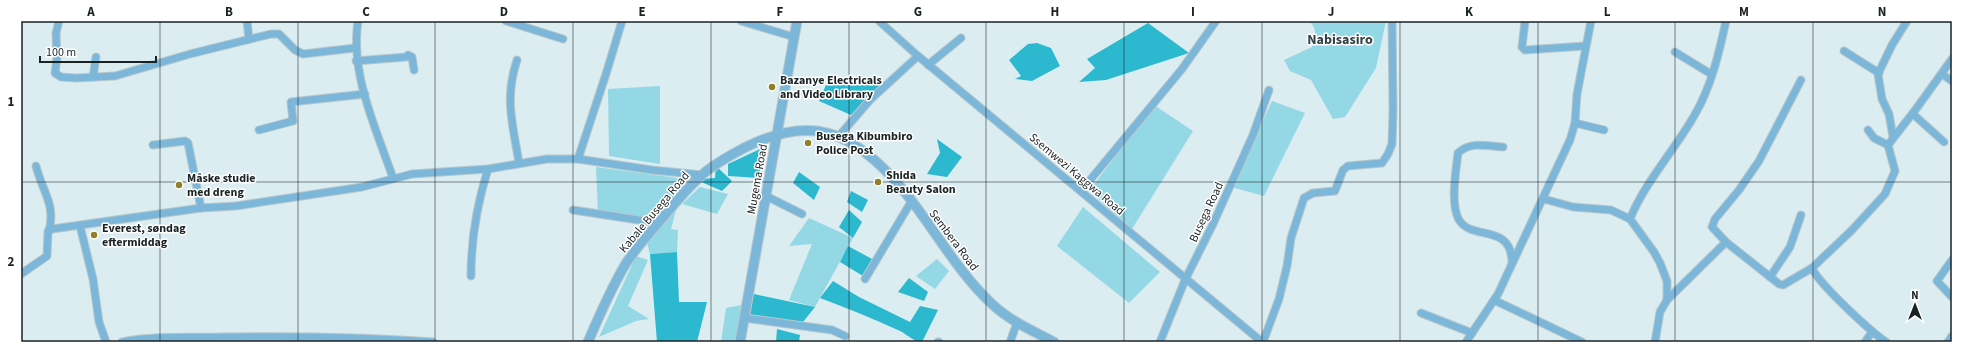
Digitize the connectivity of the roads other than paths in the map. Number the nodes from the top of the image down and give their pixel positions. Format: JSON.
{"nodes":[{"id":1,"x":59,"y":21,"type":"edge"},
{"id":2,"x":247,"y":21,"type":"edge"},
{"id":3,"x":358,"y":21,"type":"edge"},
{"id":4,"x":506,"y":21,"type":"edge"},
{"id":5,"x":622,"y":21,"type":"edge"},
{"id":6,"x":741,"y":21,"type":"edge"},
{"id":7,"x":798,"y":21,"type":"edge"},
{"id":8,"x":879,"y":21,"type":"edge"},
{"id":9,"x":1216,"y":21,"type":"edge"},
{"id":10,"x":1392,"y":21,"type":"edge"},
{"id":11,"x":1525,"y":21,"type":"edge"},
{"id":12,"x":1591,"y":21,"type":"edge"},
{"id":13,"x":1726,"y":21,"type":"edge"},
{"id":14,"x":1907,"y":21,"type":"edge"},
{"id":15,"x":794,"y":37,"type":"junction"},
{"id":16,"x":961,"y":38,"type":"dead end"},
{"id":17,"x":249,"y":39,"type":"junction"},
{"id":18,"x":563,"y":39,"type":"dead end"},
{"id":19,"x":1586,"y":46,"type":"junction"},
{"id":20,"x":355,"y":48,"type":"junction"},
{"id":21,"x":1844,"y":51,"type":"dead end"},
{"id":22,"x":1675,"y":52,"type":"dead end"},
{"id":23,"x":918,"y":56,"type":"junction"},
{"id":24,"x":96,"y":57,"type":"dead end"},
{"id":25,"x":1952,"y":59,"type":"edge"},
{"id":26,"x":517,"y":60,"type":"dead end"},
{"id":27,"x":356,"y":61,"type":"junction"},
{"id":28,"x":928,"y":65,"type":"junction"},
{"id":29,"x":414,"y":70,"type":"dead end"},
{"id":30,"x":1879,"y":73,"type":"junction"},
{"id":31,"x":1711,"y":74,"type":"junction"},
{"id":32,"x":1942,"y":74,"type":"junction"},
{"id":33,"x":93,"y":77,"type":"junction"},
{"id":34,"x":1801,"y":80,"type":"dead end"},
{"id":35,"x":1952,"y":81,"type":"edge"},
{"id":36,"x":1269,"y":90,"type":"dead end"},
{"id":37,"x":365,"y":94,"type":"junction"},
{"id":38,"x":1913,"y":114,"type":"junction"},
{"id":39,"x":1575,"y":123,"type":"junction"},
{"id":40,"x":259,"y":130,"type":"dead end"},
{"id":41,"x":1604,"y":130,"type":"dead end"},
{"id":42,"x":1868,"y":130,"type":"dead end"},
{"id":43,"x":777,"y":134,"type":"junction"},
{"id":44,"x":839,"y":136,"type":"junction"},
{"id":45,"x":1893,"y":137,"type":"junction"},
{"id":46,"x":1944,"y":142,"type":"dead end"},
{"id":47,"x":1888,"y":144,"type":"junction"},
{"id":48,"x":154,"y":145,"type":"dead end"},
{"id":49,"x":1503,"y":147,"type":"dead end"},
{"id":50,"x":578,"y":159,"type":"junction"},
{"id":51,"x":519,"y":163,"type":"junction"},
{"id":52,"x":36,"y":166,"type":"dead end"},
{"id":53,"x":488,"y":169,"type":"junction"},
{"id":54,"x":702,"y":175,"type":"junction"},
{"id":55,"x":394,"y":178,"type":"junction"},
{"id":56,"x":1081,"y":191,"type":"junction"},
{"id":57,"x":766,"y":196,"type":"junction"},
{"id":58,"x":1544,"y":199,"type":"junction"},
{"id":59,"x":911,"y":202,"type":"junction"},
{"id":60,"x":201,"y":208,"type":"junction"},
{"id":61,"x":573,"y":210,"type":"dead end"},
{"id":62,"x":802,"y":214,"type":"dead end"},
{"id":63,"x":1801,"y":215,"type":"dead end"},
{"id":64,"x":1630,"y":219,"type":"junction"},
{"id":65,"x":658,"y":224,"type":"junction"},
{"id":66,"x":80,"y":226,"type":"junction"},
{"id":67,"x":48,"y":230,"type":"junction"},
{"id":68,"x":1726,"y":242,"type":"junction"},
{"id":69,"x":1952,"y":260,"type":"edge"},
{"id":70,"x":1512,"y":264,"type":"junction"},
{"id":71,"x":1812,"y":268,"type":"junction"},
{"id":72,"x":21,"y":274,"type":"edge"},
{"id":73,"x":471,"y":276,"type":"dead end"},
{"id":74,"x":1770,"y":277,"type":"junction"},
{"id":75,"x":865,"y":279,"type":"dead end"},
{"id":76,"x":1185,"y":280,"type":"junction"},
{"id":77,"x":1952,"y":297,"type":"edge"},
{"id":78,"x":1494,"y":300,"type":"junction"},
{"id":79,"x":1667,"y":300,"type":"junction"},
{"id":80,"x":1421,"y":313,"type":"dead end"},
{"id":81,"x":744,"y":318,"type":"junction"},
{"id":82,"x":1017,"y":323,"type":"junction"},
{"id":83,"x":1872,"y":332,"type":"junction"},
{"id":84,"x":1472,"y":333,"type":"junction"},
{"id":85,"x":845,"y":336,"type":"dead end"},
{"id":86,"x":1952,"y":336,"type":"edge"},
{"id":87,"x":176,"y":340,"type":"edge"},
{"id":88,"x":106,"y":342,"type":"edge"},
{"id":89,"x":122,"y":342,"type":"edge"},
{"id":90,"x":433,"y":342,"type":"edge"},
{"id":91,"x":588,"y":342,"type":"edge"},
{"id":92,"x":740,"y":342,"type":"edge"},
{"id":93,"x":1010,"y":342,"type":"edge"},
{"id":94,"x":1054,"y":342,"type":"edge"},
{"id":95,"x":1160,"y":342,"type":"edge"},
{"id":96,"x":1263,"y":342,"type":"edge"},
{"id":97,"x":1466,"y":342,"type":"edge"},
{"id":98,"x":1582,"y":342,"type":"edge"},
{"id":99,"x":1655,"y":342,"type":"edge"},
{"id":100,"x":1865,"y":342,"type":"edge"},
{"id":101,"x":1886,"y":342,"type":"edge"},
{"id":102,"x":1948,"y":342,"type":"edge"}],
"edges":[{"from":1,"to":33,"type":"street"},
{"from":2,"to":17,"type":"street"},
{"from":3,"to":20,"type":"street"},
{"from":4,"to":18,"type":"street"},
{"from":5,"to":50,"type":"street"},
{"from":6,"to":15,"type":"street"},
{"from":7,"to":15,"type":"street","name":"Mugema Road"},
{"from":8,"to":23,"type":"street","name":"Ssemwezi Kaggwa Road"},
{"from":9,"to":56,"type":"street"},
{"from":10,"to":96,"type":"street"},
{"from":11,"to":19,"type":"street"},
{"from":12,"to":19,"type":"street"},
{"from":13,"to":31,"type":"street"},
{"from":14,"to":30,"type":"street"},
{"from":15,"to":43,"type":"street","name":"Mugema Road"},
{"from":16,"to":28,"type":"street"},
{"from":17,"to":20,"type":"street"},
{"from":17,"to":33,"type":"street"},
{"from":19,"to":39,"type":"street"},
{"from":20,"to":27,"type":"street"},
{"from":21,"to":30,"type":"street"},
{"from":22,"to":31,"type":"street"},
{"from":23,"to":28,"type":"street","name":"Ssemwezi Kaggwa Road"},
{"from":23,"to":44,"type":"street"},
{"from":24,"to":33,"type":"street"},
{"from":25,"to":32,"type":"street"},
{"from":26,"to":51,"type":"street"},
{"from":27,"to":29,"type":"street"},
{"from":27,"to":37,"type":"street"},
{"from":28,"to":56,"type":"street","name":"Ssemwezi Kaggwa Road"},
{"from":30,"to":45,"type":"street"},
{"from":31,"to":64,"type":"street"},
{"from":32,"to":35,"type":"street"},
{"from":32,"to":38,"type":"street"},
{"from":34,"to":68,"type":"street"},
{"from":36,"to":76,"type":"street","name":"Busega Road"},
{"from":37,"to":40,"type":"street"},
{"from":37,"to":55,"type":"street"},
{"from":38,"to":45,"type":"street"},
{"from":38,"to":46,"type":"street"},
{"from":39,"to":41,"type":"street"},
{"from":39,"to":58,"type":"street"},
{"from":42,"to":47,"type":"street"},
{"from":43,"to":44,"type":"street","name":"Sembera Road"},
{"from":43,"to":54,"type":"street","name":"Kabale Busega Road"},
{"from":43,"to":57,"type":"street","name":"Mugema Road"},
{"from":44,"to":59,"type":"street","name":"Sembera Road"},
{"from":45,"to":47,"type":"street"},
{"from":47,"to":71,"type":"street"},
{"from":48,"to":60,"type":"street"},
{"from":49,"to":70,"type":"street"},
{"from":50,"to":51,"type":"street"},
{"from":50,"to":54,"type":"street"},
{"from":51,"to":53,"type":"street"},
{"from":52,"to":67,"type":"street"},
{"from":53,"to":55,"type":"street"},
{"from":53,"to":73,"type":"street"},
{"from":54,"to":65,"type":"street","name":"Kabale Busega Road"},
{"from":55,"to":60,"type":"street"},
{"from":56,"to":76,"type":"street","name":"Ssemwezi Kaggwa Road"},
{"from":57,"to":62,"type":"street"},
{"from":57,"to":81,"type":"street","name":"Mugema Road"},
{"from":58,"to":64,"type":"street"},
{"from":58,"to":70,"type":"street"},
{"from":59,"to":75,"type":"street"},
{"from":59,"to":82,"type":"street","name":"Sembera Road"},
{"from":60,"to":66,"type":"street"},
{"from":61,"to":65,"type":"street"},
{"from":63,"to":74,"type":"street"},
{"from":64,"to":79,"type":"street"},
{"from":65,"to":91,"type":"street","name":"Kabale Busega Road"},
{"from":66,"to":67,"type":"street"},
{"from":66,"to":88,"type":"street"},
{"from":67,"to":72,"type":"street"},
{"from":68,"to":74,"type":"street"},
{"from":68,"to":79,"type":"street"},
{"from":69,"to":77,"type":"street"},
{"from":70,"to":78,"type":"street"},
{"from":71,"to":74,"type":"street"},
{"from":71,"to":83,"type":"street"},
{"from":76,"to":95,"type":"street","name":"Busega Road"},
{"from":76,"to":96,"type":"street","name":"Ssemwezi Kaggwa Road"},
{"from":78,"to":84,"type":"street"},
{"from":78,"to":98,"type":"street"},
{"from":79,"to":99,"type":"street"},
{"from":80,"to":84,"type":"street"},
{"from":81,"to":85,"type":"street"},
{"from":81,"to":92,"type":"street","name":"Mugema Road"},
{"from":82,"to":93,"type":"street"},
{"from":82,"to":94,"type":"street","name":"Sembera Road"},
{"from":83,"to":100,"type":"street"},
{"from":83,"to":101,"type":"street"},
{"from":84,"to":97,"type":"street"},
{"from":86,"to":102,"type":"street"},
{"from":87,"to":89,"type":"street"},
{"from":87,"to":90,"type":"street"}]}
